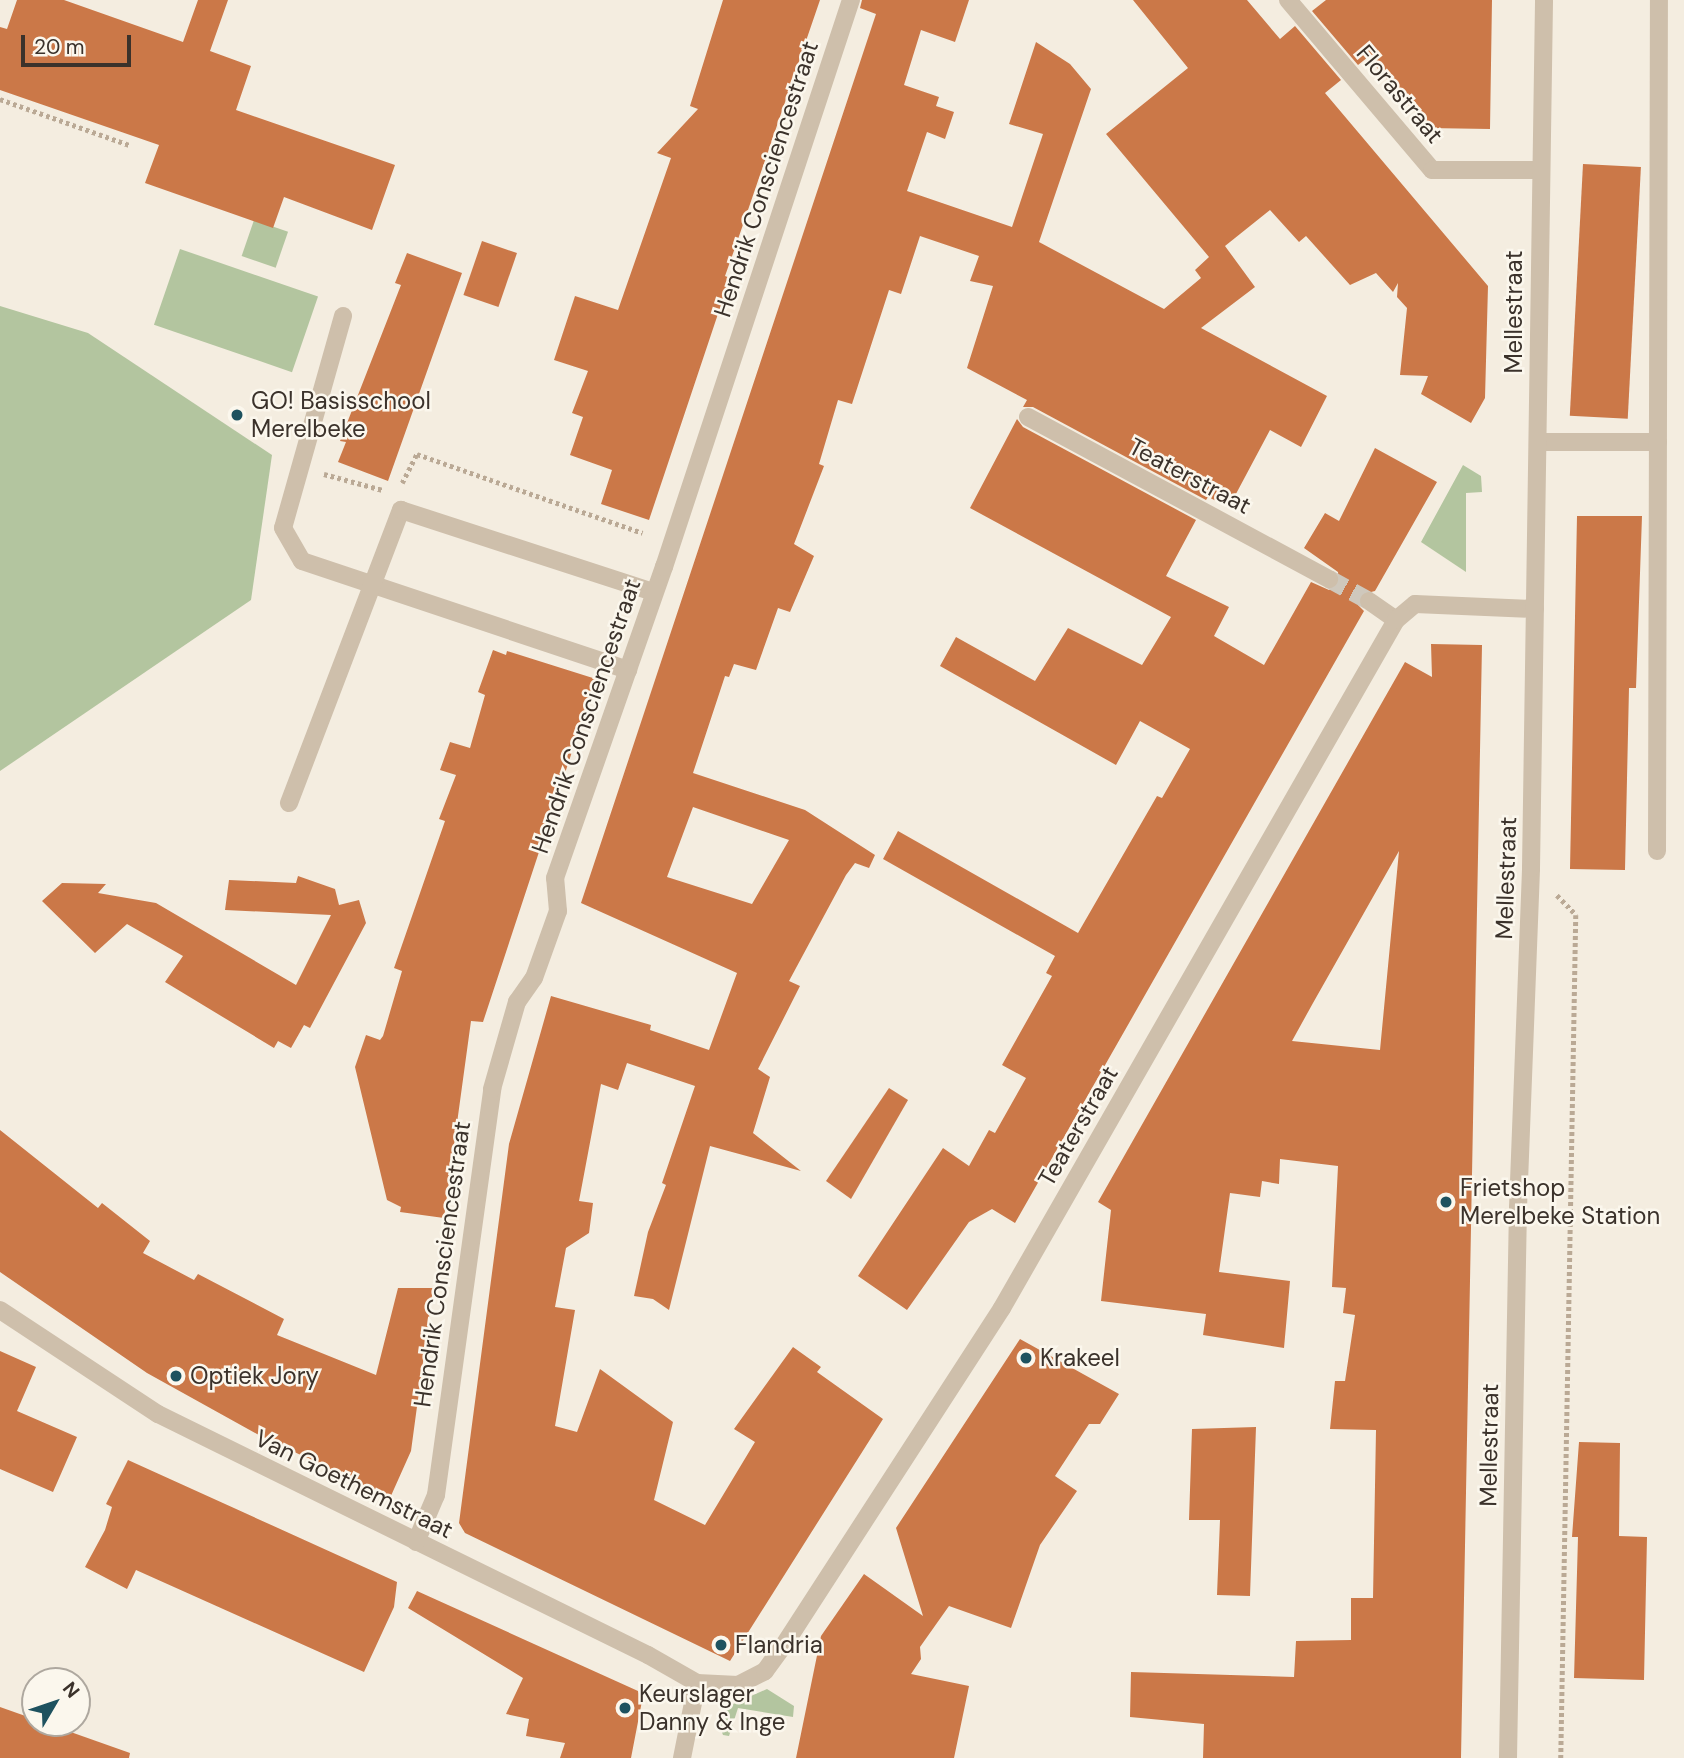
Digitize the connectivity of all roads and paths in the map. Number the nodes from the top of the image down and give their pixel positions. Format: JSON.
{"nodes":[{"id":1,"x":851,"y":0,"type":"edge"},
{"id":2,"x":1287,"y":0,"type":"edge"},
{"id":3,"x":1544,"y":0,"type":"edge"},
{"id":4,"x":1659,"y":0,"type":"edge"},
{"id":5,"x":0,"y":99,"type":"edge"},
{"id":6,"x":129,"y":145,"type":"dead end"},
{"id":7,"x":1540,"y":170,"type":"junction"},
{"id":8,"x":343,"y":316,"type":"dead end"},
{"id":9,"x":1028,"y":417,"type":"dead end"},
{"id":10,"x":1539,"y":442,"type":"junction"},
{"id":11,"x":1658,"y":442,"type":"junction"},
{"id":12,"x":300,"y":468,"type":"junction"},
{"id":13,"x":643,"y":533,"type":"dead end"},
{"id":14,"x":1329,"y":579,"type":"tunnel mouth"},
{"id":15,"x":375,"y":585,"type":"junction"},
{"id":16,"x":654,"y":592,"type":"junction"},
{"id":17,"x":1369,"y":601,"type":"tunnel mouth"},
{"id":18,"x":1535,"y":609,"type":"junction"},
{"id":19,"x":1396,"y":620,"type":"junction"},
{"id":20,"x":628,"y":670,"type":"junction"},
{"id":21,"x":289,"y":803,"type":"dead end"},
{"id":22,"x":1657,"y":851,"type":"dead end"},
{"id":23,"x":1531,"y":868,"type":"junction"},
{"id":24,"x":0,"y":1310,"type":"edge"},
{"id":25,"x":416,"y":1542,"type":"junction"},
{"id":26,"x":697,"y":1684,"type":"junction"},
{"id":27,"x":682,"y":1758,"type":"edge"},
{"id":28,"x":1508,"y":1758,"type":"edge"},
{"id":29,"x":1561,"y":1758,"type":"edge"}],
"edges":[{"from":1,"to":16,"type":"street","name":"Hendrik Consciencestraat"},
{"from":2,"to":7,"type":"street","name":"Florastraat"},
{"from":3,"to":7,"type":"street","name":"Mellestraat"},
{"from":4,"to":11,"type":"street"},
{"from":5,"to":6,"type":"path"},
{"from":7,"to":10,"type":"street","name":"Mellestraat"},
{"from":8,"to":12,"type":"street"},
{"from":9,"to":14,"type":"street","name":"Teaterstraat"},
{"from":10,"to":11,"type":"street"},
{"from":10,"to":18,"type":"street","name":"Mellestraat"},
{"from":11,"to":22,"type":"street"},
{"from":12,"to":13,"type":"path"},
{"from":12,"to":15,"type":"street"},
{"from":15,"to":16,"type":"street"},
{"from":15,"to":20,"type":"street"},
{"from":15,"to":21,"type":"street"},
{"from":16,"to":20,"type":"street","name":"Hendrik Consciencestraat"},
{"from":17,"to":19,"type":"street"},
{"from":18,"to":19,"type":"street"},
{"from":18,"to":23,"type":"street","name":"Mellestraat"},
{"from":19,"to":26,"type":"street","name":"Teaterstraat"},
{"from":20,"to":25,"type":"street","name":"Hendrik Consciencestraat"},
{"from":23,"to":28,"type":"street","name":"Mellestraat"},
{"from":23,"to":29,"type":"path"},
{"from":24,"to":25,"type":"street","name":"Van Goethemstraat"},
{"from":25,"to":26,"type":"street","name":"Van Goethemstraat"},
{"from":26,"to":27,"type":"street"}]}
